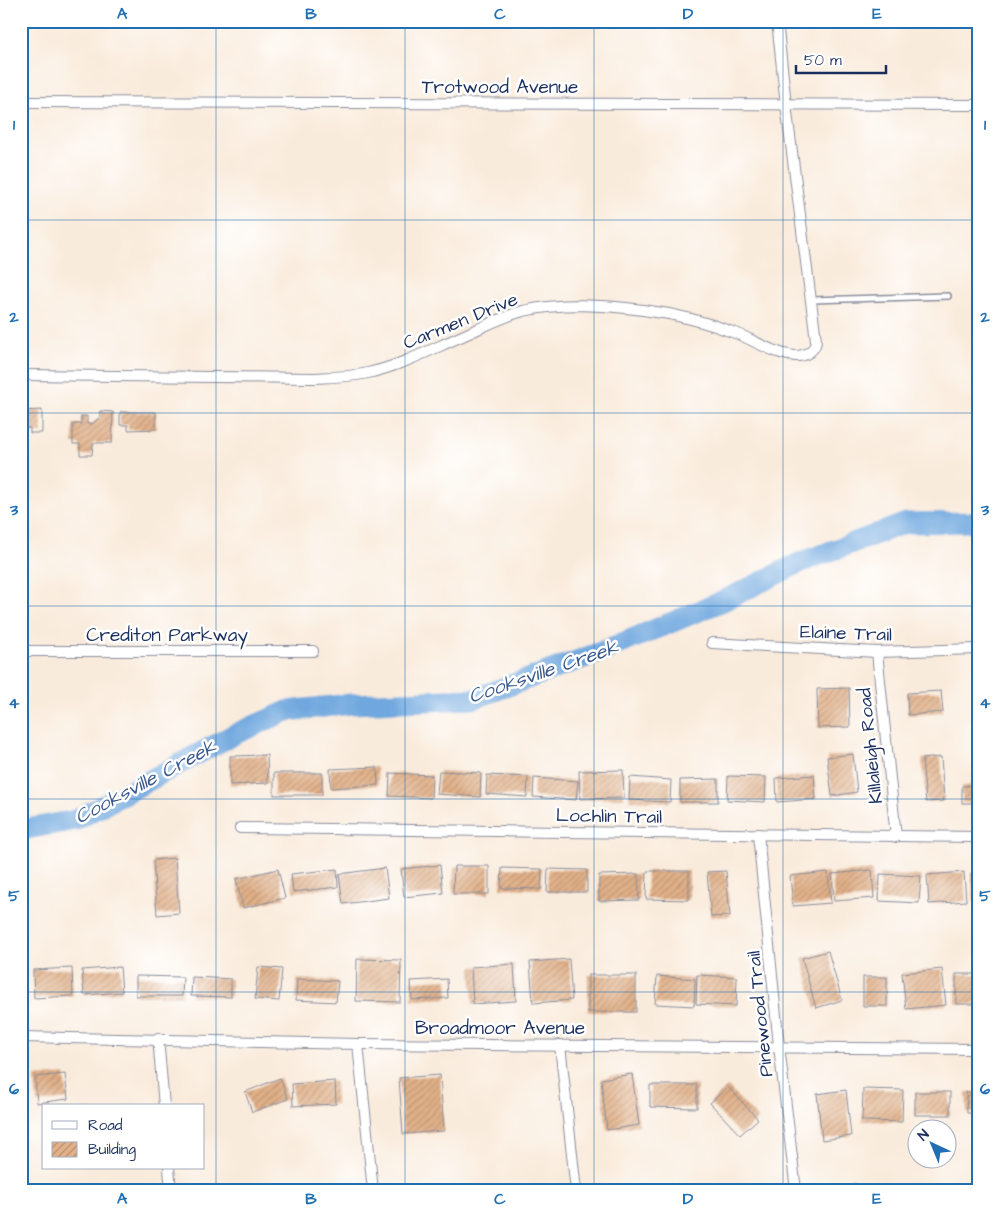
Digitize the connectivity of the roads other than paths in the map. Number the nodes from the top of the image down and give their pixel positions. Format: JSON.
{"nodes":[{"id":1,"x":777,"y":21,"type":"edge"},
{"id":2,"x":21,"y":102,"type":"edge"},
{"id":3,"x":786,"y":105,"type":"junction"},
{"id":4,"x":978,"y":105,"type":"edge"},
{"id":5,"x":948,"y":296,"type":"dead end"},
{"id":6,"x":811,"y":300,"type":"junction"},
{"id":7,"x":21,"y":376,"type":"edge"},
{"id":8,"x":712,"y":643,"type":"dead end"},
{"id":9,"x":978,"y":649,"type":"edge"},
{"id":10,"x":21,"y":651,"type":"edge"},
{"id":11,"x":313,"y":651,"type":"dead end"},
{"id":12,"x":877,"y":652,"type":"junction"},
{"id":13,"x":240,"y":828,"type":"dead end"},
{"id":14,"x":758,"y":834,"type":"junction"},
{"id":15,"x":896,"y":837,"type":"junction"},
{"id":16,"x":978,"y":837,"type":"edge"},
{"id":17,"x":21,"y":1037,"type":"edge"},
{"id":18,"x":158,"y":1038,"type":"junction"},
{"id":19,"x":358,"y":1044,"type":"junction"},
{"id":20,"x":560,"y":1045,"type":"junction"},
{"id":21,"x":779,"y":1046,"type":"junction"},
{"id":22,"x":978,"y":1049,"type":"edge"},
{"id":23,"x":164,"y":1104,"type":"edge"},
{"id":24,"x":169,"y":1170,"type":"edge"},
{"id":25,"x":171,"y":1191,"type":"edge"},
{"id":26,"x":373,"y":1191,"type":"edge"},
{"id":27,"x":576,"y":1191,"type":"edge"},
{"id":28,"x":796,"y":1191,"type":"edge"}],
"edges":[{"from":1,"to":3,"type":"street","name":"Carmen Drive"},
{"from":2,"to":3,"type":"street","name":"Trotwood Avenue"},
{"from":3,"to":4,"type":"street","name":"Trotwood Avenue"},
{"from":3,"to":6,"type":"street","name":"Carmen Drive"},
{"from":5,"to":6,"type":"lane"},
{"from":6,"to":7,"type":"street","name":"Carmen Drive"},
{"from":8,"to":12,"type":"street","name":"Elaine Trail"},
{"from":9,"to":12,"type":"street","name":"Elaine Trail"},
{"from":10,"to":11,"type":"street","name":"Crediton Parkway"},
{"from":12,"to":15,"type":"street","name":"Killaleigh Road"},
{"from":13,"to":14,"type":"street","name":"Lochlin Trail"},
{"from":14,"to":15,"type":"street","name":"Lochlin Trail"},
{"from":14,"to":21,"type":"street","name":"Pinewood Trail"},
{"from":15,"to":16,"type":"street","name":"Lochlin Trail"},
{"from":17,"to":18,"type":"street","name":"Broadmoor Avenue"},
{"from":18,"to":19,"type":"street","name":"Broadmoor Avenue"},
{"from":18,"to":23,"type":"street"},
{"from":19,"to":20,"type":"street","name":"Broadmoor Avenue"},
{"from":19,"to":26,"type":"street"},
{"from":20,"to":21,"type":"street","name":"Broadmoor Avenue"},
{"from":20,"to":27,"type":"street"},
{"from":21,"to":22,"type":"street","name":"Broadmoor Avenue"},
{"from":21,"to":28,"type":"street","name":"Pinewood Trail"},
{"from":24,"to":25,"type":"street"}]}
